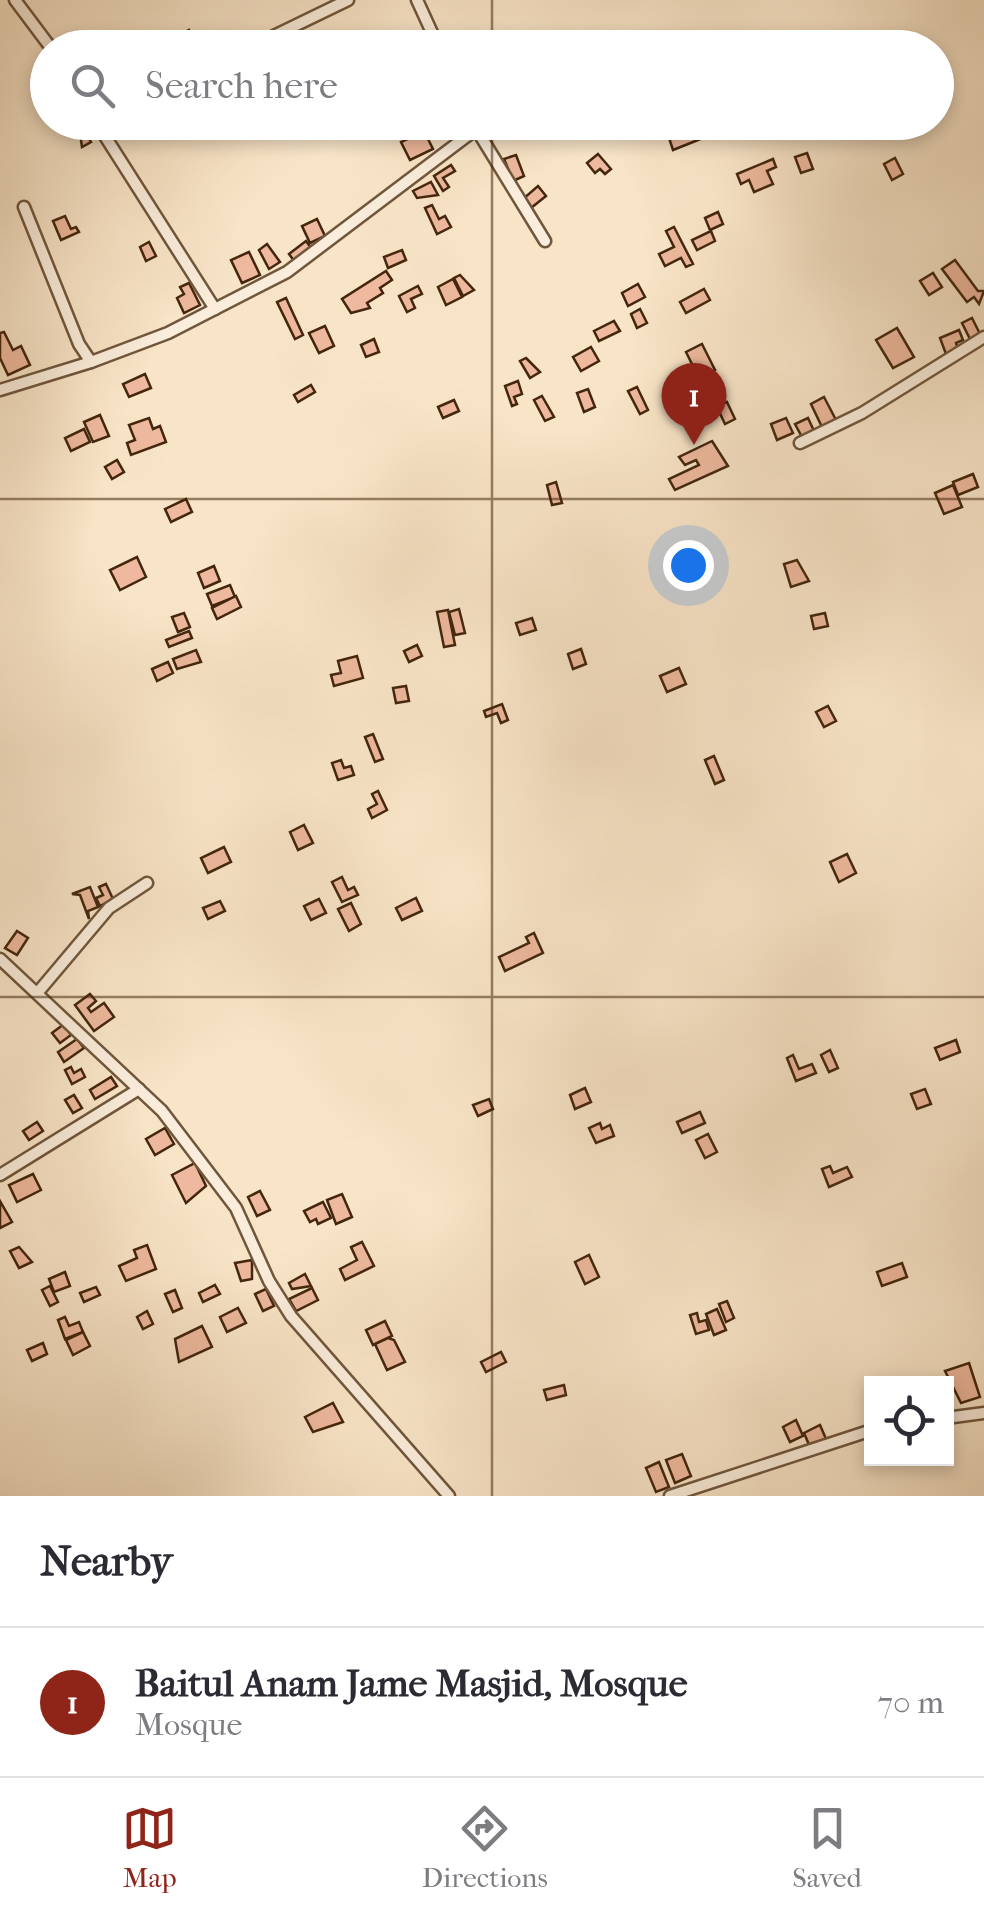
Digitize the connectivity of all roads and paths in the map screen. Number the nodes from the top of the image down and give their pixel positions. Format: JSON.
{"nodes":[{"id":1,"x":15,"y":0,"type":"edge"},
{"id":2,"x":348,"y":0,"type":"edge"},
{"id":3,"x":417,"y":0,"type":"edge"},
{"id":4,"x":37,"y":30,"type":"edge"},
{"id":5,"x":286,"y":30,"type":"edge"},
{"id":6,"x":431,"y":30,"type":"edge"},
{"id":7,"x":108,"y":140,"type":"edge"},
{"id":8,"x":456,"y":140,"type":"edge"},
{"id":9,"x":483,"y":140,"type":"edge"},
{"id":10,"x":24,"y":208,"type":"dead end"},
{"id":11,"x":546,"y":241,"type":"dead end"},
{"id":12,"x":215,"y":308,"type":"junction"},
{"id":13,"x":984,"y":337,"type":"edge"},
{"id":14,"x":91,"y":362,"type":"junction"},
{"id":15,"x":0,"y":390,"type":"edge"},
{"id":16,"x":800,"y":442,"type":"dead end"},
{"id":17,"x":146,"y":882,"type":"dead end"},
{"id":18,"x":0,"y":959,"type":"edge"},
{"id":19,"x":40,"y":991,"type":"junction"},
{"id":20,"x":140,"y":1088,"type":"junction"},
{"id":21,"x":0,"y":1176,"type":"edge"},
{"id":22,"x":984,"y":1413,"type":"edge"},
{"id":23,"x":954,"y":1417,"type":"edge"},
{"id":24,"x":864,"y":1433,"type":"edge"},
{"id":25,"x":449,"y":1496,"type":"edge"},
{"id":26,"x":670,"y":1496,"type":"edge"}],
"edges":[{"from":1,"to":4,"type":"street"},
{"from":2,"to":5,"type":"street"},
{"from":3,"to":6,"type":"street"},
{"from":7,"to":12,"type":"street"},
{"from":8,"to":12,"type":"street"},
{"from":9,"to":11,"type":"street"},
{"from":10,"to":14,"type":"street"},
{"from":12,"to":14,"type":"street"},
{"from":13,"to":16,"type":"street"},
{"from":14,"to":15,"type":"street"},
{"from":17,"to":19,"type":"street"},
{"from":18,"to":19,"type":"street"},
{"from":19,"to":20,"type":"street"},
{"from":20,"to":21,"type":"street"},
{"from":20,"to":25,"type":"street"},
{"from":22,"to":23,"type":"street"},
{"from":24,"to":26,"type":"street"}]}
